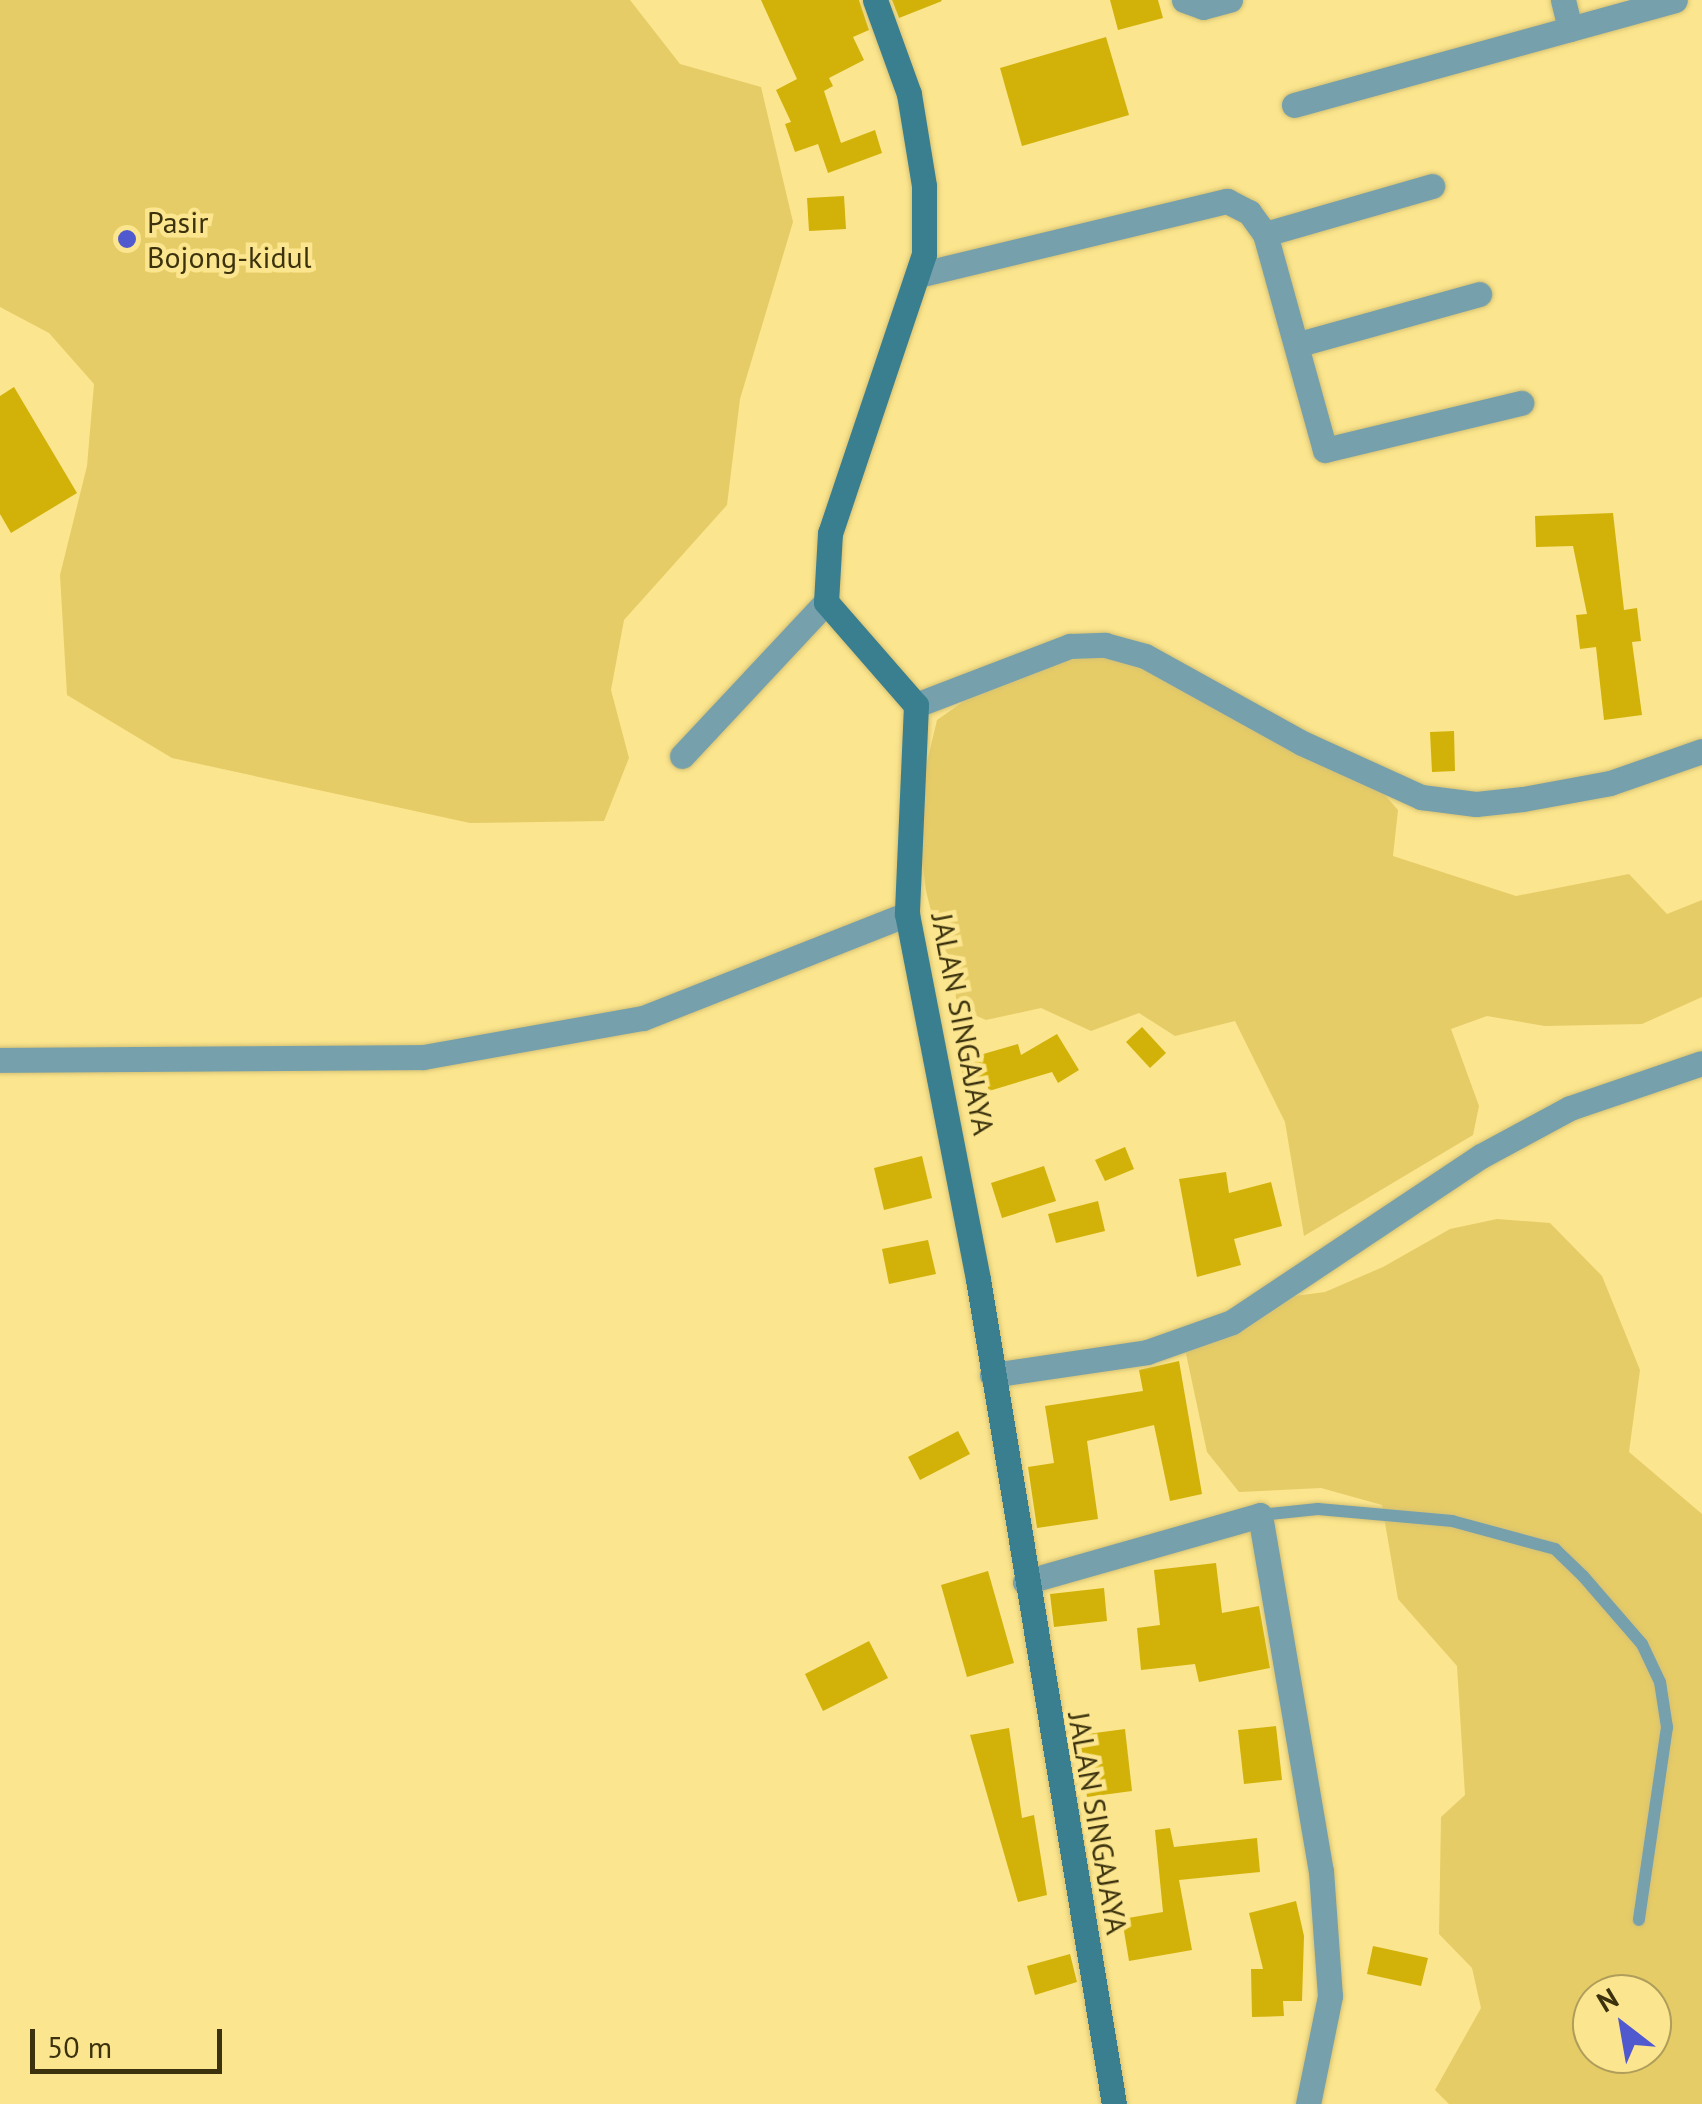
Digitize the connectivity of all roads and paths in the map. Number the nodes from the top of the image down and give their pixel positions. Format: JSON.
{"nodes":[{"id":1,"x":875,"y":0,"type":"edge"},
{"id":2,"x":1184,"y":0,"type":"edge"},
{"id":3,"x":1230,"y":0,"type":"edge"},
{"id":4,"x":1563,"y":0,"type":"edge"},
{"id":5,"x":1675,"y":0,"type":"edge"},
{"id":6,"x":1570,"y":29,"type":"junction"},
{"id":7,"x":1294,"y":105,"type":"dead end"},
{"id":8,"x":1432,"y":186,"type":"dead end"},
{"id":9,"x":1265,"y":234,"type":"junction"},
{"id":10,"x":918,"y":274,"type":"junction"},
{"id":11,"x":1479,"y":294,"type":"dead end"},
{"id":12,"x":1299,"y":344,"type":"junction"},
{"id":13,"x":1521,"y":403,"type":"dead end"},
{"id":14,"x":826,"y":602,"type":"junction"},
{"id":15,"x":916,"y":705,"type":"junction"},
{"id":16,"x":1702,"y":752,"type":"edge"},
{"id":17,"x":682,"y":756,"type":"dead end"},
{"id":18,"x":907,"y":914,"type":"junction"},
{"id":19,"x":0,"y":1060,"type":"edge"},
{"id":20,"x":1702,"y":1063,"type":"edge"},
{"id":21,"x":992,"y":1375,"type":"junction"},
{"id":22,"x":1260,"y":1515,"type":"junction"},
{"id":23,"x":1025,"y":1582,"type":"junction"},
{"id":24,"x":1639,"y":1920,"type":"dead end"},
{"id":25,"x":1114,"y":2104,"type":"edge"},
{"id":26,"x":1308,"y":2104,"type":"edge"}],
"edges":[{"from":1,"to":10,"type":"street"},
{"from":2,"to":3,"type":"street"},
{"from":4,"to":6,"type":"street"},
{"from":5,"to":6,"type":"street"},
{"from":6,"to":7,"type":"street"},
{"from":8,"to":9,"type":"street"},
{"from":9,"to":10,"type":"street"},
{"from":9,"to":12,"type":"street"},
{"from":10,"to":14,"type":"street"},
{"from":11,"to":12,"type":"street"},
{"from":12,"to":13,"type":"street"},
{"from":14,"to":15,"type":"street"},
{"from":14,"to":17,"type":"street"},
{"from":15,"to":16,"type":"street"},
{"from":15,"to":18,"type":"street","name":"JALAN SINGAJAYA"},
{"from":18,"to":19,"type":"street"},
{"from":18,"to":21,"type":"street","name":"JALAN SINGAJAYA"},
{"from":20,"to":21,"type":"street"},
{"from":21,"to":23,"type":"street","name":"JALAN SINGAJAYA"},
{"from":22,"to":23,"type":"street"},
{"from":22,"to":24,"type":"lane"},
{"from":22,"to":26,"type":"street"},
{"from":23,"to":25,"type":"street","name":"JALAN SINGAJAYA"}]}
